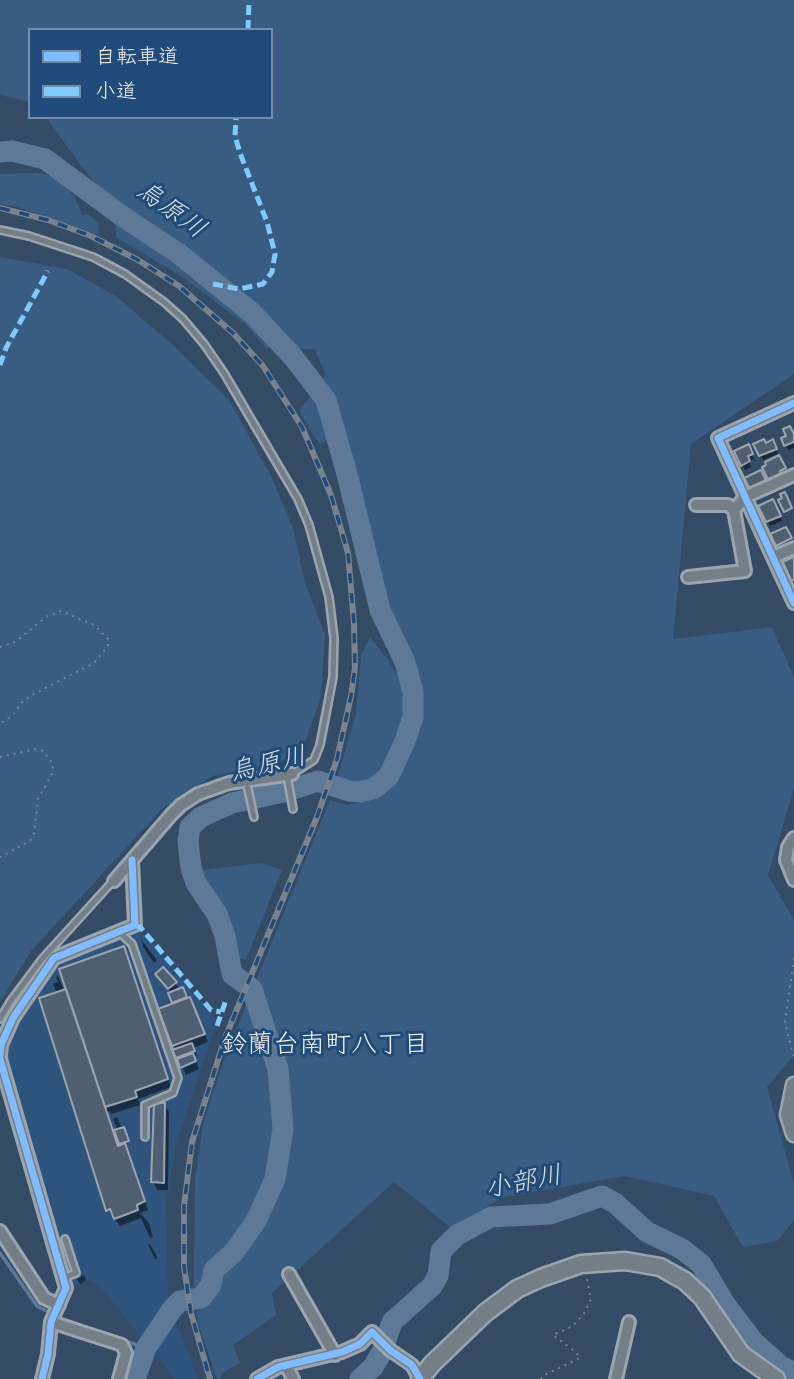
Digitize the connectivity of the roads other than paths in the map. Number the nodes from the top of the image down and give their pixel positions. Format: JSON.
{"nodes":[{"id":1,"x":0,"y":230,"type":"edge"},
{"id":2,"x":794,"y":403,"type":"edge"},
{"id":3,"x":794,"y":475,"type":"edge"},
{"id":4,"x":745,"y":497,"type":"junction"},
{"id":5,"x":696,"y":505,"type":"dead end"},
{"id":6,"x":734,"y":510,"type":"junction"},
{"id":7,"x":794,"y":548,"type":"edge"},
{"id":8,"x":773,"y":557,"type":"junction"},
{"id":9,"x":688,"y":577,"type":"dead end"},
{"id":10,"x":794,"y":603,"type":"edge"},
{"id":11,"x":289,"y":777,"type":"junction"},
{"id":12,"x":247,"y":783,"type":"junction"},
{"id":13,"x":292,"y":805,"type":"dead end"},
{"id":14,"x":254,"y":817,"type":"dead end"},
{"id":15,"x":794,"y":838,"type":"edge"},
{"id":16,"x":132,"y":860,"type":"junction"},
{"id":17,"x":793,"y":873,"type":"edge"},
{"id":18,"x":114,"y":881,"type":"joint"},
{"id":19,"x":119,"y":932,"type":"junction"},
{"id":20,"x":0,"y":1019,"type":"edge"},
{"id":21,"x":0,"y":1057,"type":"edge"},
{"id":22,"x":2,"y":1076,"type":"edge"},
{"id":23,"x":794,"y":1085,"type":"edge"},
{"id":24,"x":794,"y":1134,"type":"edge"},
{"id":25,"x":145,"y":1137,"type":"dead end"},
{"id":26,"x":0,"y":1231,"type":"edge"},
{"id":27,"x":65,"y":1239,"type":"dead end"},
{"id":28,"x":289,"y":1273,"type":"dead end"},
{"id":29,"x":63,"y":1278,"type":"junction"},
{"id":30,"x":59,"y":1305,"type":"junction"},
{"id":31,"x":51,"y":1322,"type":"junction"},
{"id":32,"x":629,"y":1322,"type":"dead end"},
{"id":33,"x":335,"y":1354,"type":"junction"},
{"id":34,"x":286,"y":1365,"type":"junction"},
{"id":35,"x":42,"y":1379,"type":"edge"},
{"id":36,"x":120,"y":1379,"type":"edge"},
{"id":37,"x":257,"y":1379,"type":"edge"},
{"id":38,"x":293,"y":1379,"type":"edge"},
{"id":39,"x":420,"y":1379,"type":"edge"},
{"id":40,"x":617,"y":1379,"type":"edge"},
{"id":41,"x":776,"y":1379,"type":"edge"}],
"edges":[{"from":1,"to":11,"type":"lane"},
{"from":2,"to":4,"type":"street"},
{"from":3,"to":4,"type":"street"},
{"from":4,"to":6,"type":"street"},
{"from":4,"to":8,"type":"street"},
{"from":5,"to":6,"type":"street"},
{"from":6,"to":9,"type":"street"},
{"from":7,"to":8,"type":"street"},
{"from":8,"to":10,"type":"street"},
{"from":11,"to":12,"type":"street"},
{"from":11,"to":13,"type":"lane"},
{"from":12,"to":14,"type":"lane"},
{"from":12,"to":16,"type":"street"},
{"from":15,"to":17,"type":"street"},
{"from":16,"to":18,"type":"street"},
{"from":16,"to":19,"type":"street"},
{"from":18,"to":20,"type":"lane"},
{"from":19,"to":21,"type":"street"},
{"from":19,"to":25,"type":"lane"},
{"from":21,"to":22,"type":"street"},
{"from":22,"to":29,"type":"street"},
{"from":23,"to":24,"type":"street"},
{"from":26,"to":30,"type":"street"},
{"from":27,"to":29,"type":"lane"},
{"from":28,"to":33,"type":"street"},
{"from":29,"to":30,"type":"street"},
{"from":30,"to":31,"type":"street"},
{"from":31,"to":35,"type":"street"},
{"from":31,"to":36,"type":"street"},
{"from":32,"to":40,"type":"street"},
{"from":33,"to":34,"type":"street"},
{"from":33,"to":39,"type":"street"},
{"from":34,"to":37,"type":"street"},
{"from":34,"to":38,"type":"street"},
{"from":39,"to":41,"type":"main road"}]}
